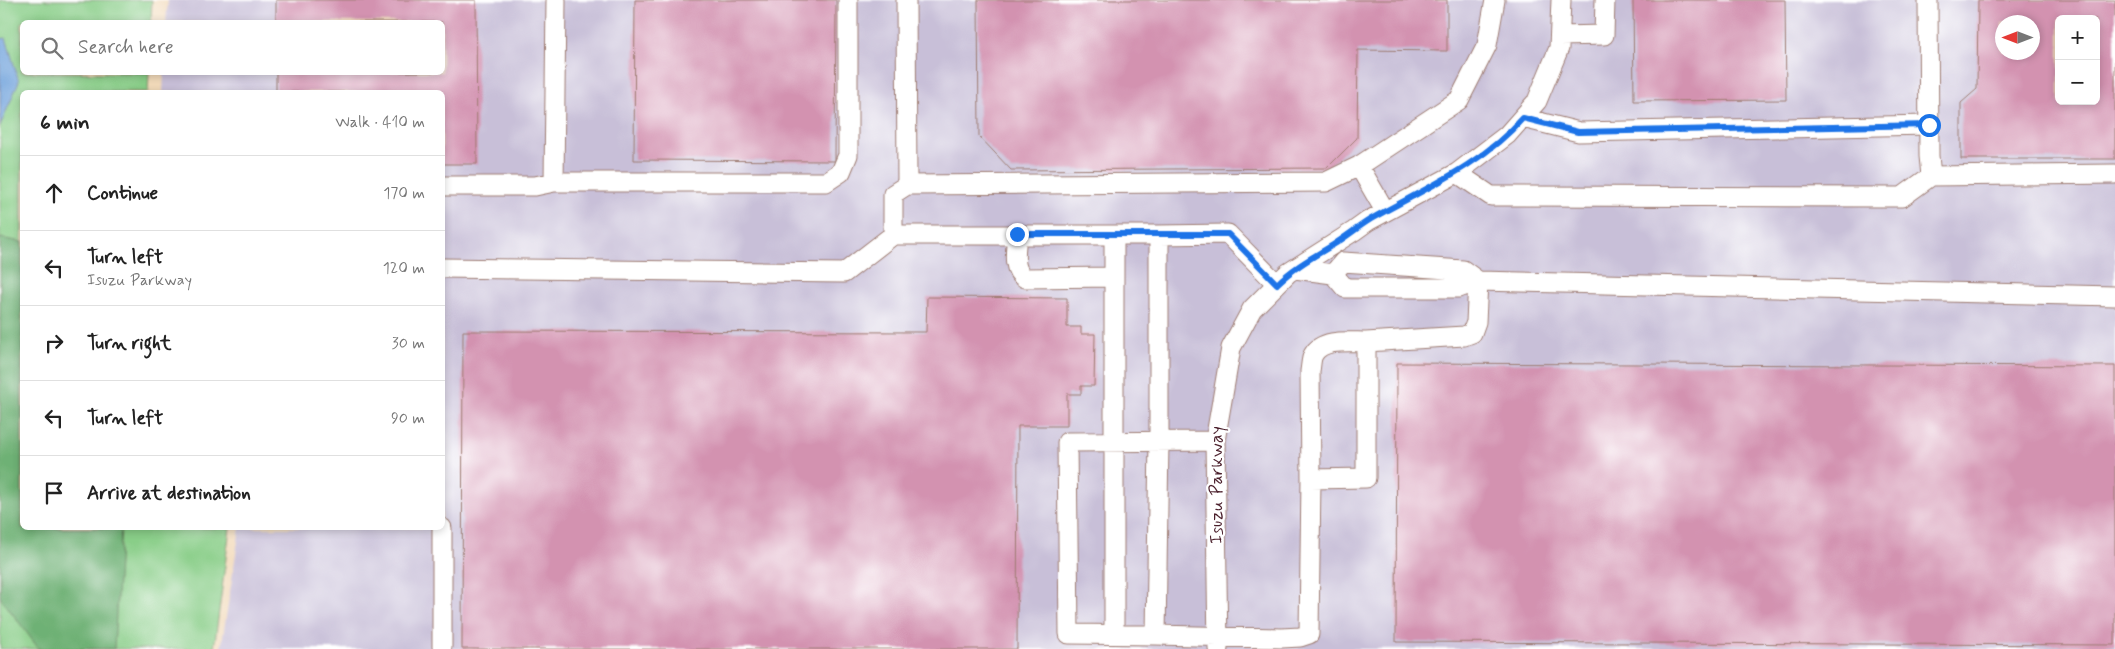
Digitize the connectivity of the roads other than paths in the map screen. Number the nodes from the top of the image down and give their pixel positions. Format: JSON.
{"nodes":[{"id":1,"x":556,"y":0,"type":"edge"},
{"id":2,"x":848,"y":0,"type":"edge"},
{"id":3,"x":906,"y":0,"type":"edge"},
{"id":4,"x":1494,"y":0,"type":"edge"},
{"id":5,"x":1561,"y":0,"type":"edge"},
{"id":6,"x":1605,"y":0,"type":"edge"},
{"id":7,"x":1928,"y":0,"type":"edge"},
{"id":8,"x":1560,"y":36,"type":"junction"},
{"id":9,"x":1523,"y":118,"type":"junction"},
{"id":10,"x":1929,"y":125,"type":"junction"},
{"id":11,"x":1359,"y":166,"type":"junction"},
{"id":12,"x":1457,"y":173,"type":"junction"},
{"id":13,"x":2115,"y":174,"type":"edge"},
{"id":14,"x":1931,"y":176,"type":"junction"},
{"id":15,"x":554,"y":182,"type":"junction"},
{"id":16,"x":445,"y":186,"type":"edge"},
{"id":17,"x":907,"y":186,"type":"junction"},
{"id":18,"x":1385,"y":212,"type":"junction"},
{"id":19,"x":892,"y":234,"type":"junction"},
{"id":20,"x":1017,"y":234,"type":"junction"},
{"id":21,"x":1114,"y":235,"type":"junction"},
{"id":22,"x":1159,"y":235,"type":"junction"},
{"id":23,"x":445,"y":268,"type":"edge"},
{"id":24,"x":1295,"y":268,"type":"junction"},
{"id":25,"x":1114,"y":277,"type":"junction"},
{"id":26,"x":1478,"y":281,"type":"junction"},
{"id":27,"x":1277,"y":284,"type":"junction"},
{"id":28,"x":2115,"y":296,"type":"edge"},
{"id":29,"x":1366,"y":342,"type":"junction"},
{"id":30,"x":1114,"y":441,"type":"junction"},
{"id":31,"x":1159,"y":441,"type":"junction"},
{"id":32,"x":1215,"y":441,"type":"junction"},
{"id":33,"x":1311,"y":479,"type":"junction"},
{"id":34,"x":442,"y":530,"type":"edge"},
{"id":35,"x":1114,"y":634,"type":"junction"},
{"id":36,"x":1156,"y":635,"type":"junction"},
{"id":37,"x":1218,"y":642,"type":"edge"},
{"id":38,"x":442,"y":647,"type":"dead end"}],
"edges":[{"from":1,"to":15,"type":"street"},
{"from":2,"to":15,"type":"street"},
{"from":3,"to":17,"type":"street"},
{"from":4,"to":11,"type":"street"},
{"from":5,"to":8,"type":"street","name":"Isuzu Parkway"},
{"from":6,"to":8,"type":"street"},
{"from":7,"to":10,"type":"street"},
{"from":8,"to":9,"type":"street","name":"Isuzu Parkway"},
{"from":9,"to":10,"type":"street"},
{"from":9,"to":12,"type":"street","name":"Isuzu Parkway"},
{"from":10,"to":14,"type":"street"},
{"from":11,"to":17,"type":"street"},
{"from":11,"to":18,"type":"street"},
{"from":12,"to":14,"type":"street"},
{"from":12,"to":18,"type":"street","name":"Isuzu Parkway"},
{"from":13,"to":14,"type":"street"},
{"from":15,"to":16,"type":"street"},
{"from":17,"to":19,"type":"street"},
{"from":18,"to":24,"type":"street","name":"Isuzu Parkway"},
{"from":19,"to":20,"type":"street"},
{"from":19,"to":23,"type":"street"},
{"from":20,"to":21,"type":"street"},
{"from":20,"to":25,"type":"street"},
{"from":21,"to":22,"type":"street"},
{"from":21,"to":25,"type":"street"},
{"from":22,"to":27,"type":"street"},
{"from":22,"to":31,"type":"street"},
{"from":24,"to":26,"type":"street"},
{"from":24,"to":27,"type":"street","name":"Isuzu Parkway"},
{"from":25,"to":30,"type":"street"},
{"from":26,"to":28,"type":"street"},
{"from":26,"to":29,"type":"street"},
{"from":27,"to":32,"type":"street","name":"Isuzu Parkway"},
{"from":29,"to":33,"type":"street"},
{"from":29,"to":33,"type":"street"},
{"from":30,"to":31,"type":"street"},
{"from":30,"to":35,"type":"street"},
{"from":30,"to":35,"type":"street"},
{"from":31,"to":32,"type":"street"},
{"from":31,"to":36,"type":"street"},
{"from":32,"to":37,"type":"street","name":"Isuzu Parkway"},
{"from":33,"to":37,"type":"street"},
{"from":34,"to":38,"type":"street"},
{"from":35,"to":36,"type":"street"},
{"from":36,"to":37,"type":"street"}]}
